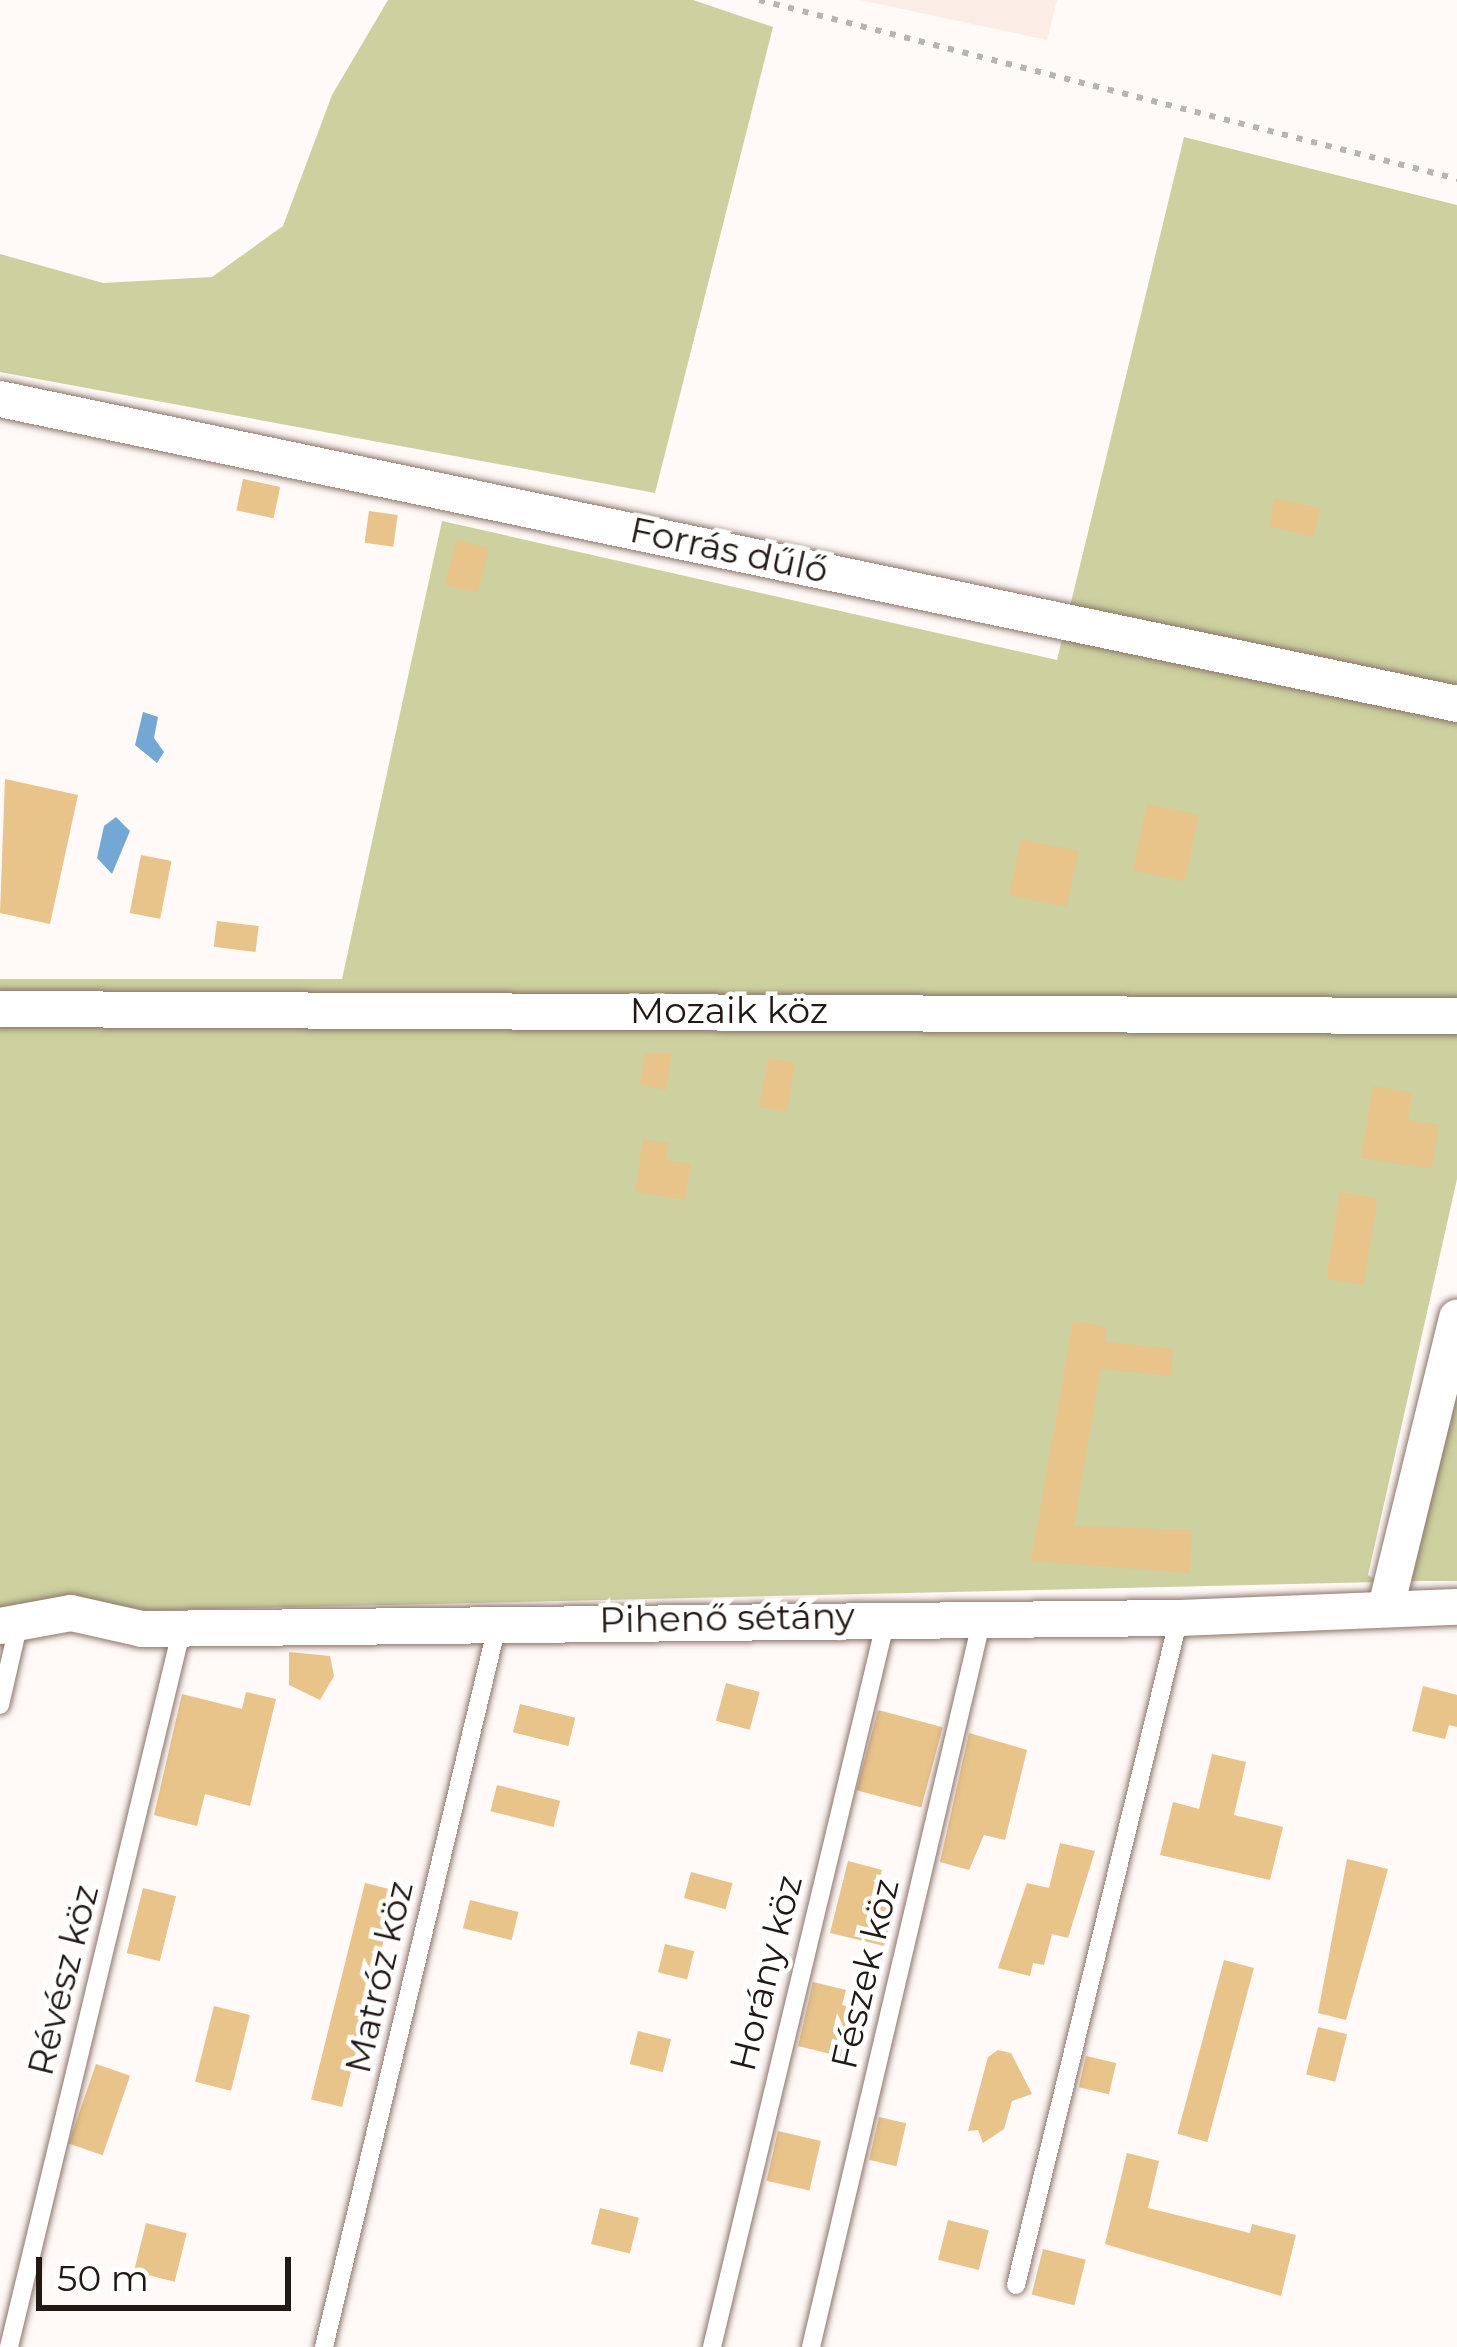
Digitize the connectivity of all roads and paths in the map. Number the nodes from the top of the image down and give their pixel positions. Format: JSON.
{"nodes":[{"id":1,"x":759,"y":0,"type":"edge"},
{"id":2,"x":1457,"y":178,"type":"edge"},
{"id":3,"x":0,"y":399,"type":"edge"},
{"id":4,"x":1457,"y":704,"type":"edge"},
{"id":5,"x":0,"y":1009,"type":"edge"},
{"id":6,"x":1457,"y":1016,"type":"edge"},
{"id":7,"x":1457,"y":1318,"type":"edge"},
{"id":8,"x":1386,"y":1607,"type":"junction"},
{"id":9,"x":1457,"y":1607,"type":"edge"},
{"id":10,"x":887,"y":1616,"type":"junction"},
{"id":11,"x":983,"y":1616,"type":"junction"},
{"id":12,"x":1178,"y":1618,"type":"junction"},
{"id":13,"x":498,"y":1622,"type":"junction"},
{"id":14,"x":10,"y":1624,"type":"edge"},
{"id":15,"x":182,"y":1628,"type":"junction"},
{"id":16,"x":0,"y":1705,"type":"edge"},
{"id":17,"x":1016,"y":2284,"type":"dead end"},
{"id":18,"x":9,"y":2347,"type":"edge"},
{"id":19,"x":324,"y":2347,"type":"edge"},
{"id":20,"x":712,"y":2347,"type":"edge"},
{"id":21,"x":811,"y":2347,"type":"edge"}],
"edges":[{"from":1,"to":2,"type":"path"},
{"from":3,"to":4,"type":"street","name":"Forrás dűlő"},
{"from":5,"to":6,"type":"street","name":"Mozaik köz"},
{"from":7,"to":8,"type":"street"},
{"from":8,"to":9,"type":"street","name":"Pihenő sétány"},
{"from":8,"to":12,"type":"street","name":"Pihenő sétány"},
{"from":10,"to":11,"type":"street","name":"Pihenő sétány"},
{"from":10,"to":13,"type":"street","name":"Pihenő sétány"},
{"from":10,"to":20,"type":"lane","name":"Horány köz"},
{"from":11,"to":12,"type":"street","name":"Pihenő sétány"},
{"from":11,"to":21,"type":"lane","name":"Fészek köz"},
{"from":12,"to":17,"type":"lane"},
{"from":13,"to":15,"type":"street","name":"Pihenő sétány"},
{"from":13,"to":19,"type":"lane","name":"Matróz köz"},
{"from":14,"to":15,"type":"street","name":"Pihenő sétány"},
{"from":14,"to":16,"type":"lane"},
{"from":15,"to":18,"type":"lane","name":"Révész köz"}]}
